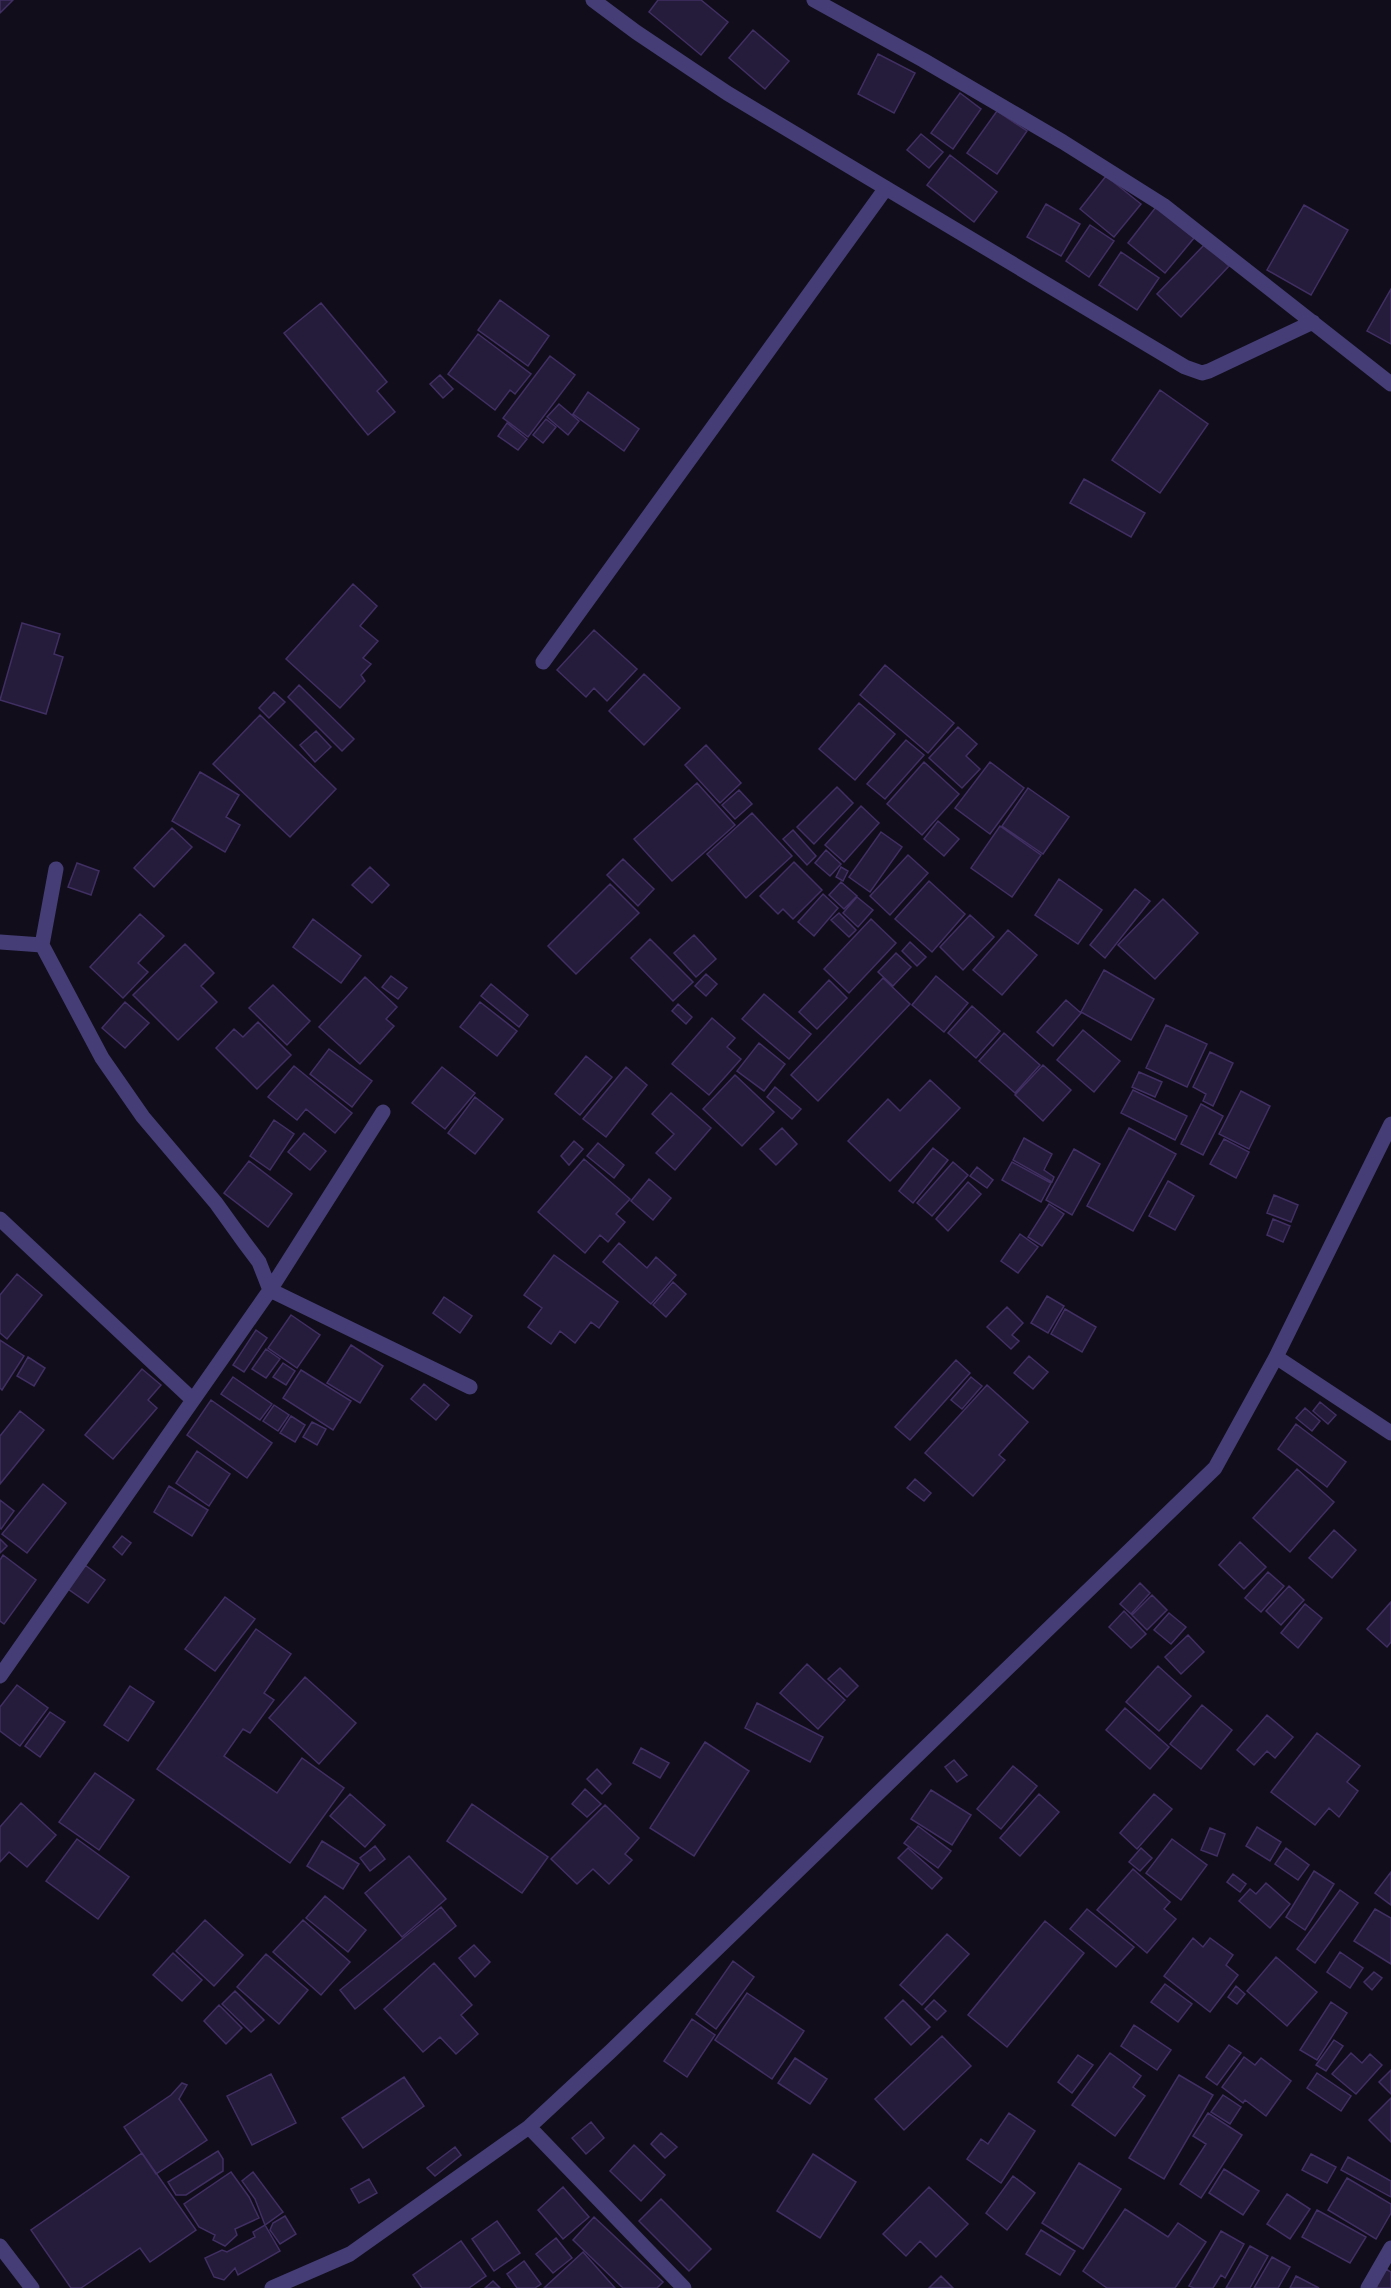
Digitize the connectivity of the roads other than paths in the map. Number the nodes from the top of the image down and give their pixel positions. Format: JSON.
{"nodes":[{"id":1,"x":593,"y":0,"type":"edge"},
{"id":2,"x":814,"y":0,"type":"edge"},
{"id":3,"x":886,"y":188,"type":"junction"},
{"id":4,"x":1312,"y":322,"type":"junction"},
{"id":5,"x":1391,"y":384,"type":"edge"},
{"id":6,"x":543,"y":662,"type":"dead end"},
{"id":7,"x":56,"y":869,"type":"dead end"},
{"id":8,"x":0,"y":942,"type":"edge"},
{"id":9,"x":42,"y":945,"type":"junction"},
{"id":10,"x":383,"y":1112,"type":"dead end"},
{"id":11,"x":1391,"y":1124,"type":"edge"},
{"id":12,"x":0,"y":1219,"type":"edge"},
{"id":13,"x":270,"y":1290,"type":"junction"},
{"id":14,"x":1276,"y":1357,"type":"junction"},
{"id":15,"x":470,"y":1387,"type":"dead end"},
{"id":16,"x":193,"y":1400,"type":"junction"},
{"id":17,"x":1391,"y":1433,"type":"edge"},
{"id":18,"x":0,"y":1676,"type":"edge"},
{"id":19,"x":529,"y":2127,"type":"junction"},
{"id":20,"x":0,"y":2246,"type":"edge"},
{"id":21,"x":1391,"y":2248,"type":"edge"},
{"id":22,"x":32,"y":2288,"type":"edge"},
{"id":23,"x":272,"y":2288,"type":"edge"},
{"id":24,"x":684,"y":2288,"type":"edge"},
{"id":25,"x":1368,"y":2288,"type":"edge"}],
"edges":[{"from":1,"to":3,"type":"street"},
{"from":2,"to":4,"type":"street"},
{"from":3,"to":4,"type":"street"},
{"from":3,"to":6,"type":"street"},
{"from":4,"to":5,"type":"street"},
{"from":7,"to":9,"type":"street"},
{"from":8,"to":9,"type":"street"},
{"from":9,"to":13,"type":"street"},
{"from":10,"to":13,"type":"street"},
{"from":11,"to":14,"type":"street"},
{"from":12,"to":16,"type":"street"},
{"from":13,"to":15,"type":"street"},
{"from":13,"to":16,"type":"street"},
{"from":14,"to":17,"type":"street"},
{"from":14,"to":19,"type":"street"},
{"from":16,"to":18,"type":"street"},
{"from":19,"to":23,"type":"street"},
{"from":19,"to":24,"type":"street"},
{"from":20,"to":22,"type":"street"},
{"from":21,"to":25,"type":"street"}]}
